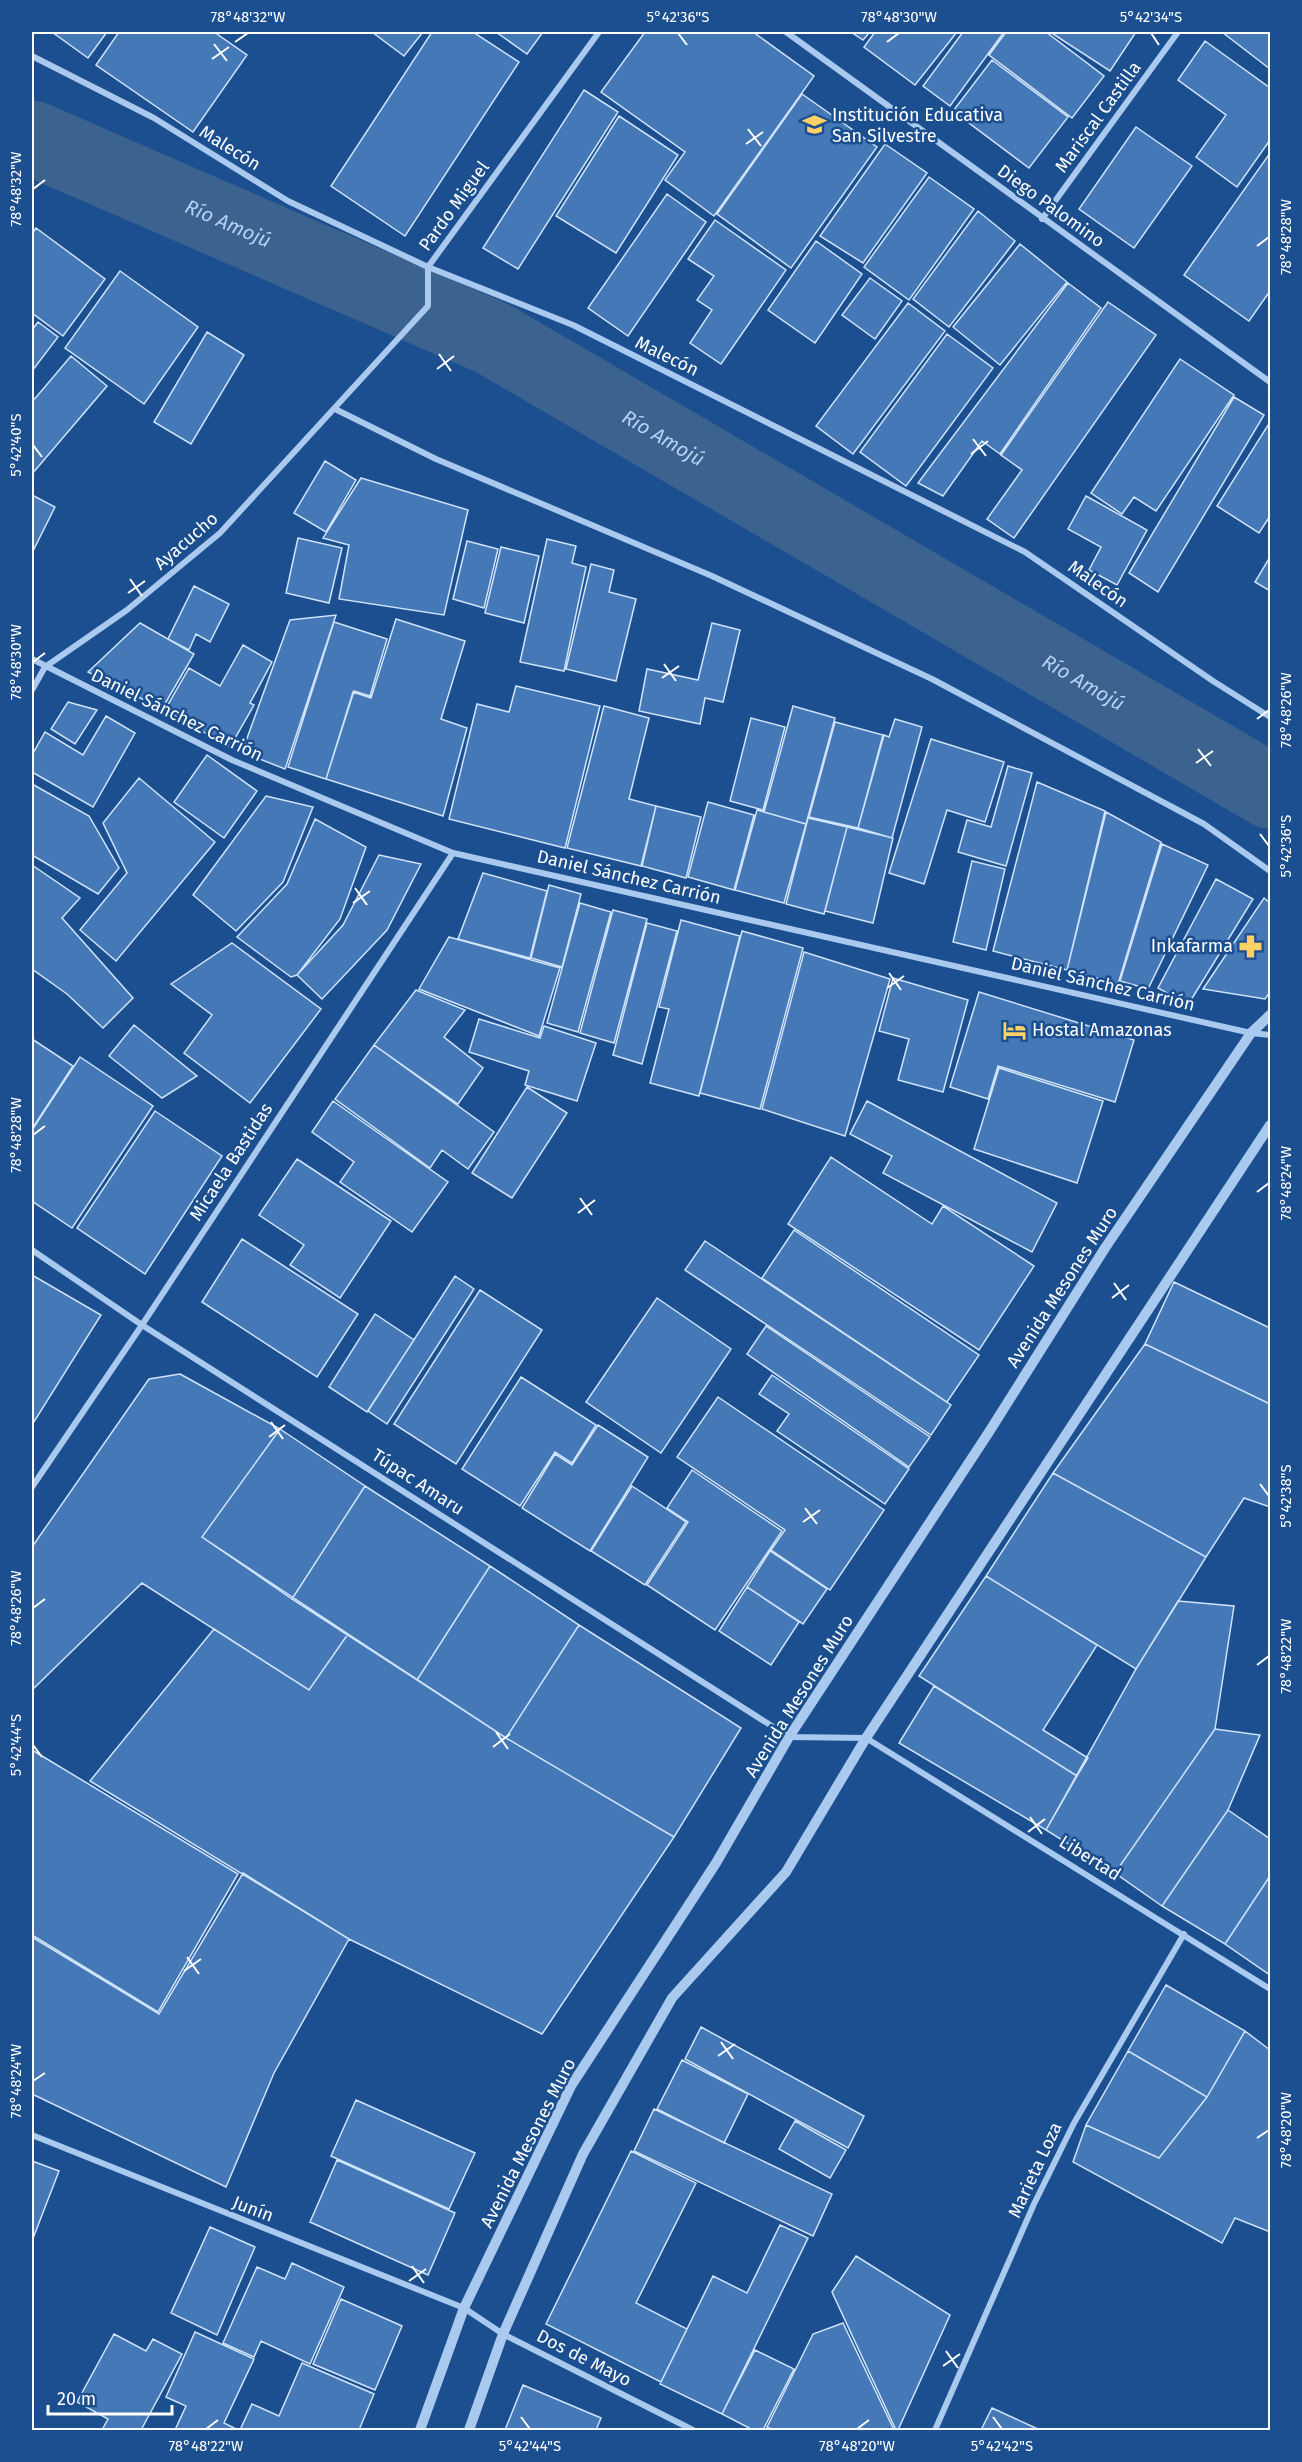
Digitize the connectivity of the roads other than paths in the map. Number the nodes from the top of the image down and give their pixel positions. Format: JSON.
{"nodes":[{"id":1,"x":599,"y":32,"type":"edge"},
{"id":2,"x":786,"y":32,"type":"edge"},
{"id":3,"x":1178,"y":32,"type":"edge"},
{"id":4,"x":32,"y":57,"type":"edge"},
{"id":5,"x":1042,"y":219,"type":"junction"},
{"id":6,"x":428,"y":267,"type":"junction"},
{"id":7,"x":1270,"y":382,"type":"edge"},
{"id":8,"x":345,"y":397,"type":"joint"},
{"id":9,"x":335,"y":409,"type":"junction"},
{"id":10,"x":32,"y":659,"type":"edge"},
{"id":11,"x":45,"y":667,"type":"junction"},
{"id":12,"x":32,"y":690,"type":"edge"},
{"id":13,"x":1270,"y":717,"type":"edge"},
{"id":14,"x":453,"y":853,"type":"junction"},
{"id":15,"x":1270,"y":871,"type":"edge"},
{"id":16,"x":1270,"y":1015,"type":"edge"},
{"id":17,"x":1251,"y":1033,"type":"junction"},
{"id":18,"x":1270,"y":1035,"type":"edge"},
{"id":19,"x":1270,"y":1125,"type":"edge"},
{"id":20,"x":32,"y":1250,"type":"edge"},
{"id":21,"x":142,"y":1324,"type":"junction"},
{"id":22,"x":32,"y":1487,"type":"edge"},
{"id":23,"x":789,"y":1737,"type":"junction"},
{"id":24,"x":866,"y":1738,"type":"junction"},
{"id":25,"x":1184,"y":1934,"type":"junction"},
{"id":26,"x":1270,"y":1989,"type":"edge"},
{"id":27,"x":32,"y":2135,"type":"edge"},
{"id":28,"x":464,"y":2308,"type":"junction"},
{"id":29,"x":503,"y":2334,"type":"junction"},
{"id":30,"x":420,"y":2430,"type":"edge"},
{"id":31,"x":469,"y":2430,"type":"edge"},
{"id":32,"x":693,"y":2430,"type":"edge"},
{"id":33,"x":935,"y":2430,"type":"edge"}],
"edges":[{"from":1,"to":6,"type":"street","name":"Pardo Miguel"},
{"from":2,"to":5,"type":"street","name":"Diego Palomino"},
{"from":3,"to":5,"type":"street","name":"Mariscal Castilla"},
{"from":4,"to":6,"type":"street","name":"Malecón"},
{"from":5,"to":7,"type":"street","name":"Diego Palomino"},
{"from":6,"to":8,"type":"street","name":"Pardo Miguel"},
{"from":6,"to":13,"type":"street","name":"Malecón"},
{"from":8,"to":9,"type":"street","name":"Ayacucho"},
{"from":9,"to":11,"type":"street","name":"Ayacucho"},
{"from":9,"to":15,"type":"street"},
{"from":10,"to":11,"type":"street","name":"Daniel Sánchez Carrión"},
{"from":11,"to":12,"type":"street","name":"Ayacucho"},
{"from":11,"to":14,"type":"street","name":"Daniel Sánchez Carrión"},
{"from":14,"to":17,"type":"street","name":"Daniel Sánchez Carrión"},
{"from":14,"to":21,"type":"street","name":"Micaela Bastidas"},
{"from":16,"to":17,"type":"street","name":"Avenida Mesones Muro"},
{"from":17,"to":18,"type":"street","name":"Daniel Sánchez Carrión"},
{"from":17,"to":23,"type":"street","name":"Avenida Mesones Muro"},
{"from":19,"to":24,"type":"street"},
{"from":20,"to":21,"type":"street","name":"Túpac Amaru"},
{"from":21,"to":22,"type":"street","name":"Micaela Bastidas"},
{"from":21,"to":23,"type":"street","name":"Túpac Amaru"},
{"from":23,"to":24,"type":"street"},
{"from":23,"to":28,"type":"street","name":"Avenida Mesones Muro"},
{"from":24,"to":25,"type":"street","name":"Libertad"},
{"from":24,"to":29,"type":"street"},
{"from":25,"to":26,"type":"street","name":"Libertad"},
{"from":25,"to":33,"type":"street","name":"Marieta Loza"},
{"from":27,"to":28,"type":"street","name":"Junín"},
{"from":28,"to":29,"type":"street","name":"Dos de Mayo"},
{"from":28,"to":30,"type":"street","name":"Avenida Mesones Muro"},
{"from":29,"to":31,"type":"street"},
{"from":29,"to":32,"type":"street","name":"Dos de Mayo"}]}
